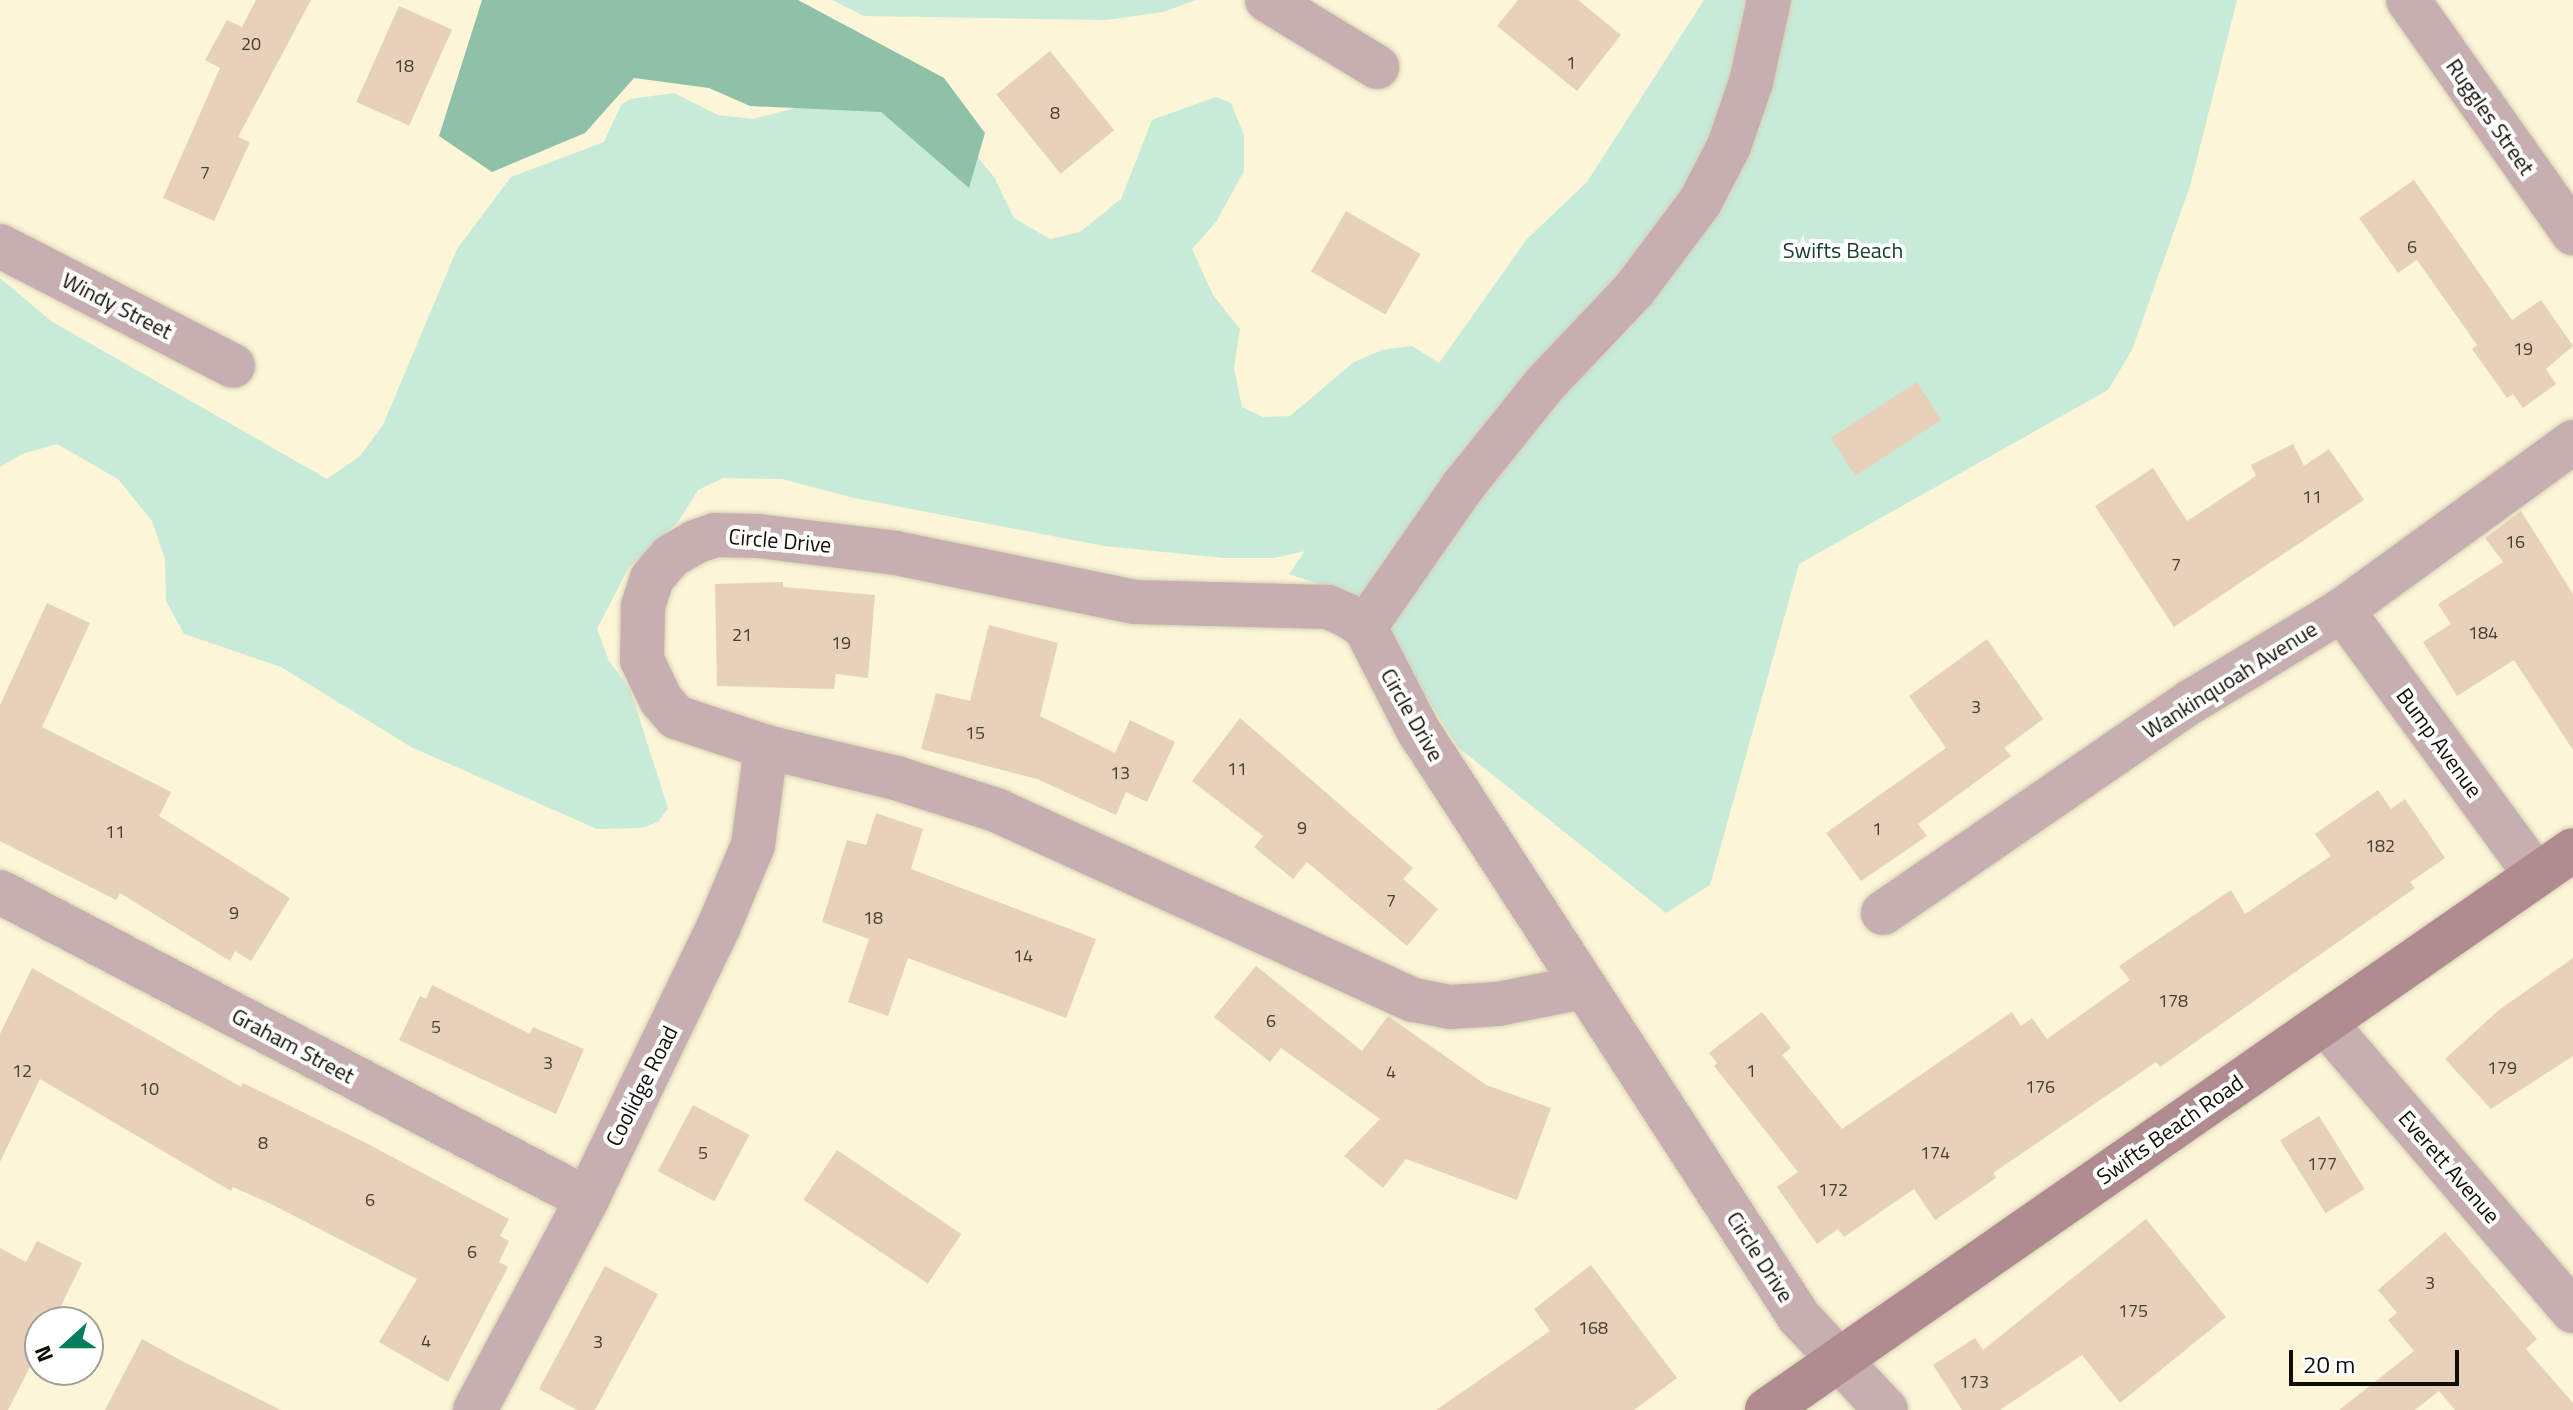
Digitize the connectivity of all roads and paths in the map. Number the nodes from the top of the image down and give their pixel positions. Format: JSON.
{"nodes":[{"id":1,"x":1267,"y":0,"type":"edge"},
{"id":2,"x":1769,"y":0,"type":"edge"},
{"id":3,"x":2408,"y":0,"type":"edge"},
{"id":4,"x":1377,"y":67,"type":"dead end"},
{"id":5,"x":2573,"y":233,"type":"edge"},
{"id":6,"x":0,"y":246,"type":"edge"},
{"id":7,"x":233,"y":366,"type":"dead end"},
{"id":8,"x":2573,"y":442,"type":"edge"},
{"id":9,"x":2342,"y":610,"type":"junction"},
{"id":10,"x":1365,"y":627,"type":"junction"},
{"id":11,"x":766,"y":747,"type":"junction"},
{"id":12,"x":2573,"y":850,"type":"edge"},
{"id":13,"x":2536,"y":875,"type":"junction"},
{"id":14,"x":0,"y":892,"type":"edge"},
{"id":15,"x":1883,"y":913,"type":"dead end"},
{"id":16,"x":1583,"y":987,"type":"junction"},
{"id":17,"x":2325,"y":1023,"type":"junction"},
{"id":18,"x":587,"y":1199,"type":"junction"},
{"id":19,"x":2573,"y":1311,"type":"edge"},
{"id":20,"x":1840,"y":1359,"type":"junction"},
{"id":21,"x":475,"y":1410,"type":"edge"},
{"id":22,"x":1767,"y":1410,"type":"edge"},
{"id":23,"x":1886,"y":1410,"type":"edge"}],
"edges":[{"from":1,"to":4,"type":"street"},
{"from":2,"to":10,"type":"street"},
{"from":3,"to":5,"type":"street","name":"Ruggles Street"},
{"from":6,"to":7,"type":"street","name":"Windy Street"},
{"from":8,"to":9,"type":"street","name":"Wankinquoah Avenue"},
{"from":9,"to":13,"type":"street","name":"Bump Avenue"},
{"from":9,"to":15,"type":"street","name":"Wankinquoah Avenue"},
{"from":10,"to":11,"type":"street","name":"Circle Drive"},
{"from":10,"to":16,"type":"street","name":"Circle Drive"},
{"from":11,"to":16,"type":"street","name":"Circle Drive"},
{"from":11,"to":18,"type":"street","name":"Coolidge Road"},
{"from":12,"to":13,"type":"street","name":"Swifts Beach Road"},
{"from":13,"to":17,"type":"street","name":"Swifts Beach Road"},
{"from":14,"to":18,"type":"street","name":"Graham Street"},
{"from":16,"to":20,"type":"street","name":"Circle Drive"},
{"from":17,"to":19,"type":"street","name":"Everett Avenue"},
{"from":17,"to":20,"type":"street","name":"Swifts Beach Road"},
{"from":18,"to":21,"type":"street","name":"Coolidge Road"},
{"from":20,"to":22,"type":"street","name":"Swifts Beach Road"},
{"from":20,"to":23,"type":"street","name":"Circle Drive"}]}
